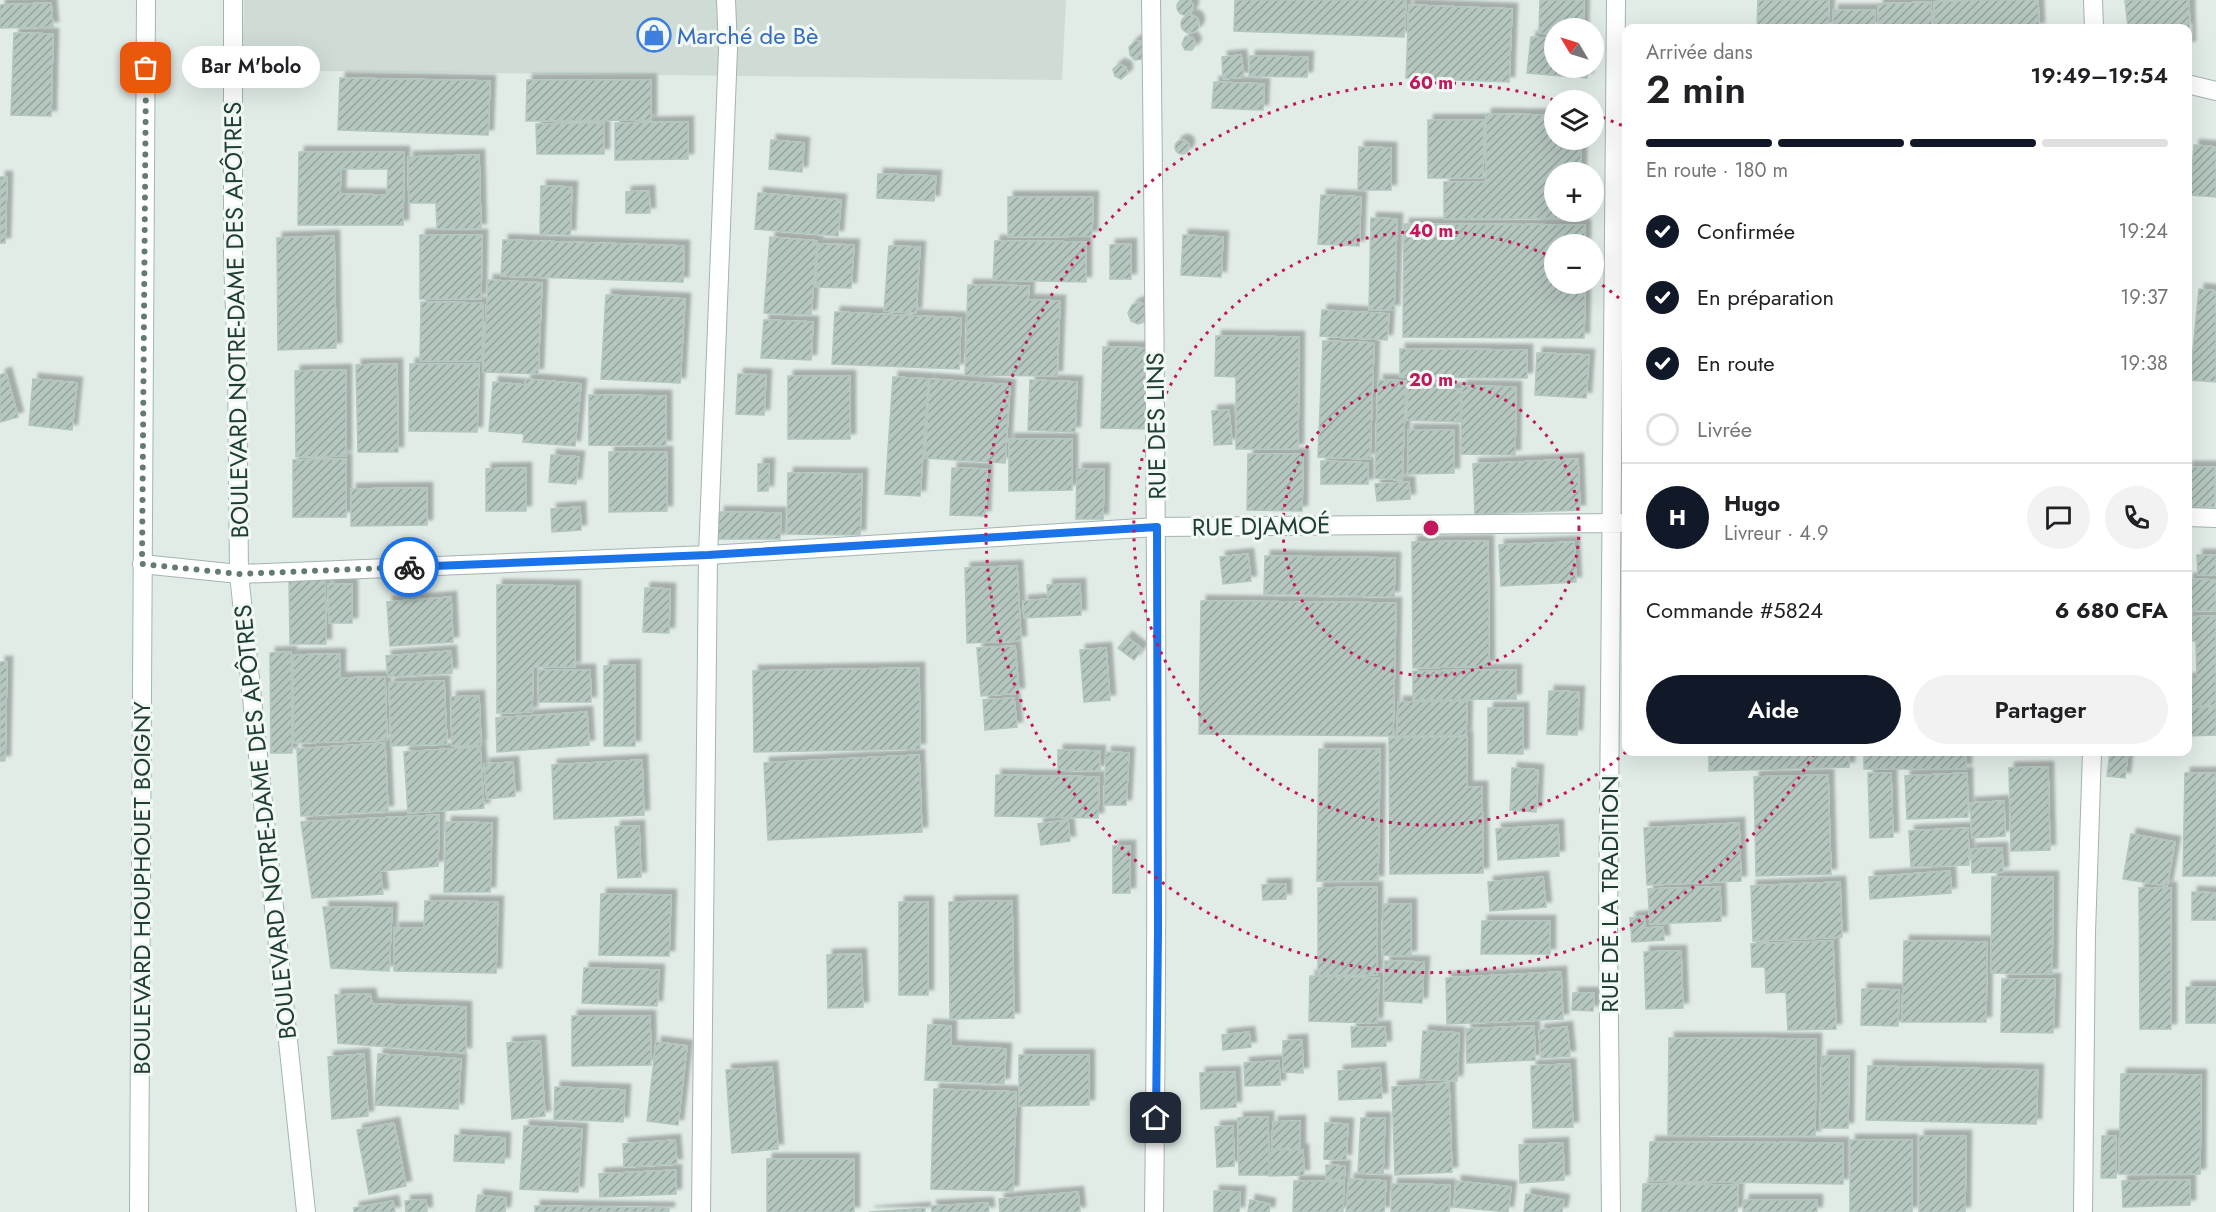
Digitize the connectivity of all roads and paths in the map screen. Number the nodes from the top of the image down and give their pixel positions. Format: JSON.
{"nodes":[{"id":1,"x":146,"y":0,"type":"edge"},
{"id":2,"x":233,"y":0,"type":"edge"},
{"id":3,"x":726,"y":0,"type":"edge"},
{"id":4,"x":1151,"y":0,"type":"edge"},
{"id":5,"x":1616,"y":0,"type":"edge"},
{"id":6,"x":2093,"y":0,"type":"edge"},
{"id":7,"x":2094,"y":24,"type":"edge"},
{"id":8,"x":2192,"y":85,"type":"edge"},
{"id":9,"x":2216,"y":91,"type":"edge"},
{"id":10,"x":2192,"y":517,"type":"edge"},
{"id":11,"x":2216,"y":518,"type":"edge"},
{"id":12,"x":1618,"y":523,"type":"edge"},
{"id":13,"x":1157,"y":527,"type":"junction"},
{"id":14,"x":708,"y":555,"type":"junction"},
{"id":15,"x":142,"y":564,"type":"junction"},
{"id":16,"x":239,"y":574,"type":"junction"},
{"id":17,"x":2092,"y":756,"type":"edge"},
{"id":18,"x":140,"y":1212,"type":"edge"},
{"id":19,"x":306,"y":1212,"type":"edge"},
{"id":20,"x":701,"y":1212,"type":"edge"},
{"id":21,"x":1154,"y":1212,"type":"edge"},
{"id":22,"x":1611,"y":1212,"type":"edge"},
{"id":23,"x":2083,"y":1212,"type":"edge"}],
"edges":[{"from":1,"to":15,"type":"street","name":"BOULEVARD HOUPHOUET BOIGNY"},
{"from":2,"to":16,"type":"street","name":"BOULEVARD NOTRE-DAME DES APÔTRES"},
{"from":3,"to":14,"type":"street"},
{"from":4,"to":13,"type":"street","name":"RUE DES LINS"},
{"from":5,"to":12,"type":"street","name":"RUE DE LA TRADITION"},
{"from":6,"to":7,"type":"street"},
{"from":8,"to":9,"type":"street"},
{"from":10,"to":11,"type":"street"},
{"from":12,"to":13,"type":"street","name":"RUE DJAMOÉ"},
{"from":12,"to":22,"type":"street","name":"RUE DE LA TRADITION"},
{"from":13,"to":14,"type":"street","name":"RUE DJAMOÉ"},
{"from":13,"to":21,"type":"street","name":"RUE DES LINS"},
{"from":14,"to":16,"type":"street","name":"RUE DJAMOÉ"},
{"from":14,"to":20,"type":"street"},
{"from":15,"to":16,"type":"street","name":"RUE DJAMOÉ"},
{"from":15,"to":18,"type":"street","name":"BOULEVARD HOUPHOUET BOIGNY"},
{"from":16,"to":19,"type":"street","name":"BOULEVARD NOTRE-DAME DES APÔTRES"},
{"from":17,"to":23,"type":"street"}]}
